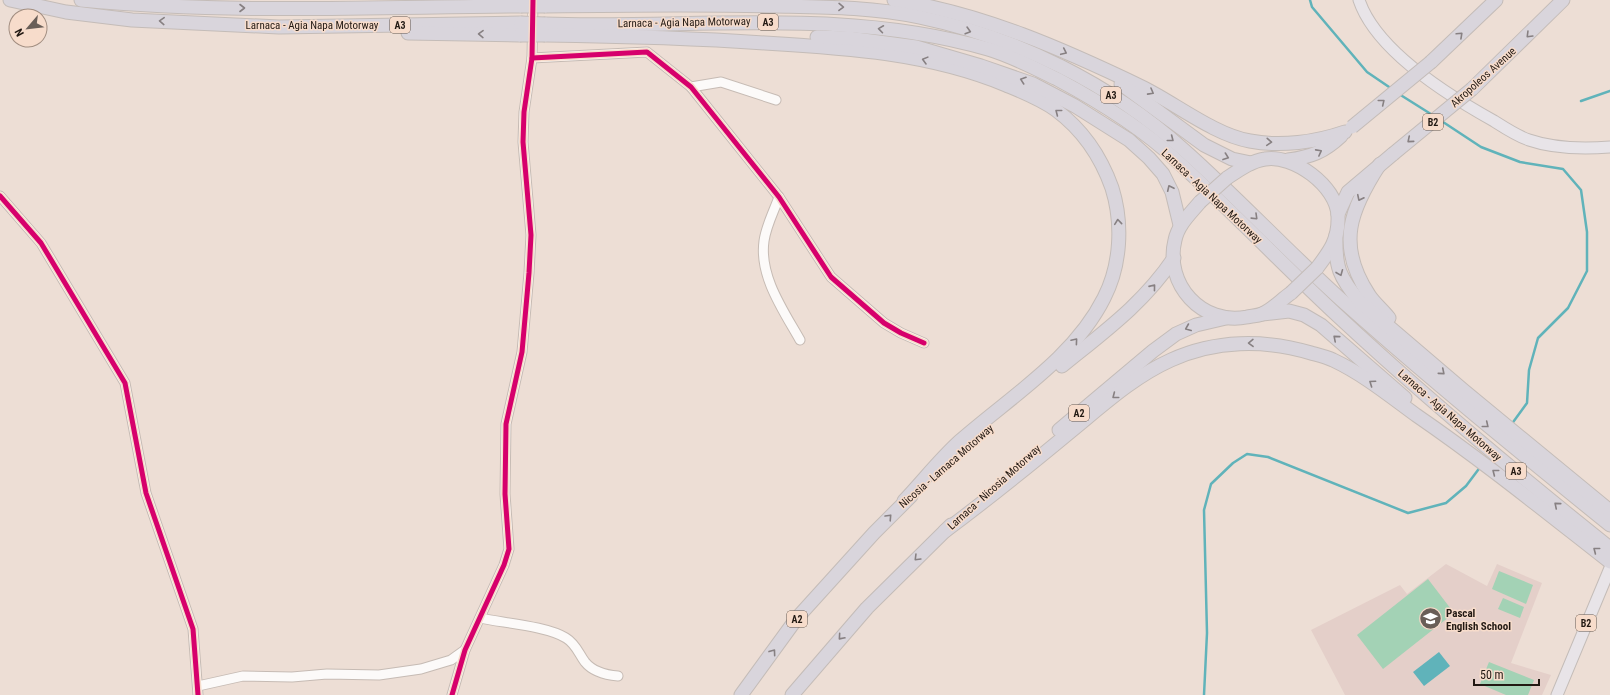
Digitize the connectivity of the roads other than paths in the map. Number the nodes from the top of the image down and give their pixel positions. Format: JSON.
{"nodes":[{"id":1,"x":10,"y":0,"type":"edge"},
{"id":2,"x":81,"y":0,"type":"edge"},
{"id":3,"x":697,"y":0,"type":"edge"},
{"id":4,"x":894,"y":0,"type":"edge"},
{"id":5,"x":1359,"y":0,"type":"edge"},
{"id":6,"x":1496,"y":0,"type":"edge"},
{"id":7,"x":1563,"y":0,"type":"edge"},
{"id":8,"x":527,"y":3,"type":"edge"},
{"id":9,"x":662,"y":5,"type":"junction"},
{"id":10,"x":568,"y":25,"type":"junction"},
{"id":11,"x":545,"y":29,"type":"junction"},
{"id":12,"x":532,"y":58,"type":"junction"},
{"id":13,"x":1090,"y":64,"type":"junction"},
{"id":14,"x":691,"y":87,"type":"junction"},
{"id":15,"x":776,"y":100,"type":"dead end"},
{"id":16,"x":1349,"y":129,"type":"junction"},
{"id":17,"x":1610,"y":147,"type":"edge"},
{"id":18,"x":1288,"y":160,"type":"junction"},
{"id":19,"x":1251,"y":163,"type":"junction"},
{"id":20,"x":1380,"y":164,"type":"junction"},
{"id":21,"x":0,"y":196,"type":"edge"},
{"id":22,"x":779,"y":197,"type":"junction"},
{"id":23,"x":1338,"y":214,"type":"junction"},
{"id":24,"x":1180,"y":225,"type":"junction"},
{"id":25,"x":1336,"y":235,"type":"junction"},
{"id":26,"x":1174,"y":258,"type":"junction"},
{"id":27,"x":1262,"y":314,"type":"junction"},
{"id":28,"x":1226,"y":318,"type":"junction"},
{"id":29,"x":800,"y":340,"type":"dead end"},
{"id":30,"x":924,"y":343,"type":"dead end"},
{"id":31,"x":1427,"y":359,"type":"junction"},
{"id":32,"x":1461,"y":446,"type":"junction"},
{"id":33,"x":904,"y":501,"type":"junction"},
{"id":34,"x":1602,"y":510,"type":"edge"},
{"id":35,"x":1610,"y":520,"type":"edge"},
{"id":36,"x":1610,"y":525,"type":"edge"},
{"id":37,"x":945,"y":530,"type":"junction"},
{"id":38,"x":1584,"y":534,"type":"junction"},
{"id":39,"x":1610,"y":548,"type":"edge"},
{"id":40,"x":1610,"y":562,"type":"edge"},
{"id":41,"x":1610,"y":568,"type":"edge"},
{"id":42,"x":480,"y":618,"type":"junction"},
{"id":43,"x":465,"y":650,"type":"junction"},
{"id":44,"x":618,"y":676,"type":"dead end"},
{"id":45,"x":198,"y":690,"type":"edge"},
{"id":46,"x":452,"y":695,"type":"edge"},
{"id":47,"x":741,"y":695,"type":"edge"},
{"id":48,"x":792,"y":695,"type":"edge"},
{"id":49,"x":1558,"y":695,"type":"edge"}],
"edges":[{"from":11,"to":1,"type":"highway","name":"Larnaca - Agia Napa Motorway","one_way":true,"bridge":true},
{"from":2,"to":8,"type":"highway","name":"Larnaca - Agia Napa Motorway","number":"A3","one_way":true},
{"from":3,"to":9,"type":"highway"},
{"from":4,"to":13,"type":"highway","one_way":true},
{"from":5,"to":17,"type":"main road"},
{"from":16,"to":6,"type":"highway","one_way":true,"bridge":true},
{"from":7,"to":20,"type":"highway","name":"Akropoleos Avenue","number":"B2","one_way":true,"bridge":true},
{"from":8,"to":9,"type":"highway","name":"Larnaca - Agia Napa Motorway","number":"A3","bridge":true},
{"from":8,"to":12,"type":"street"},
{"from":9,"to":34,"type":"highway","name":"Larnaca - Agia Napa Motorway","number":"A3","one_way":true},
{"from":10,"to":11,"type":"highway","name":"Larnaca - Agia Napa Motorway","number":"A3"},
{"from":24,"to":10,"type":"highway","one_way":true},
{"from":38,"to":10,"type":"highway","name":"Larnaca - Agia Napa Motorway","number":"A3","one_way":true},
{"from":33,"to":11,"type":"highway","one_way":true},
{"from":12,"to":14,"type":"street"},
{"from":12,"to":42,"type":"street"},
{"from":13,"to":16,"type":"highway","one_way":true},
{"from":13,"to":19,"type":"highway","one_way":true},
{"from":14,"to":15,"type":"street"},
{"from":14,"to":22,"type":"street"},
{"from":18,"to":16,"type":"highway","one_way":true},
{"from":18,"to":19,"type":"highway"},
{"from":18,"to":23,"type":"highway"},
{"from":19,"to":24,"type":"highway","bridge":true},
{"from":20,"to":23,"type":"highway","number":"B2"},
{"from":20,"to":31,"type":"highway","one_way":true},
{"from":21,"to":45,"type":"street"},
{"from":22,"to":29,"type":"street"},
{"from":22,"to":30,"type":"street"},
{"from":23,"to":25,"type":"highway"},
{"from":24,"to":26,"type":"highway"},
{"from":25,"to":27,"type":"highway","bridge":true},
{"from":25,"to":31,"type":"highway","one_way":true},
{"from":26,"to":28,"type":"highway"},
{"from":33,"to":26,"type":"highway","name":"Nicosia - Larnaca Motorway","number":"A2","one_way":true},
{"from":27,"to":28,"type":"highway"},
{"from":32,"to":27,"type":"highway","one_way":true},
{"from":28,"to":37,"type":"highway","name":"Larnaca - Nicosia Motorway","number":"A2","one_way":true},
{"from":31,"to":34,"type":"highway","one_way":true},
{"from":32,"to":37,"type":"highway","one_way":true},
{"from":38,"to":32,"type":"highway","one_way":true},
{"from":47,"to":33,"type":"highway","name":"Nicosia - Larnaca Motorway","number":"A2","one_way":true},
{"from":34,"to":35,"type":"highway"},
{"from":34,"to":36,"type":"highway","name":"Larnaca - Agia Napa Motorway","number":"A3"},
{"from":37,"to":48,"type":"highway","name":"Larnaca - Nicosia Motorway","number":"A2","one_way":true},
{"from":38,"to":39,"type":"highway","name":"Larnaca - Agia Napa Motorway","number":"A3"},
{"from":40,"to":38,"type":"highway","one_way":true},
{"from":41,"to":49,"type":"main road","number":"B2"},
{"from":42,"to":43,"type":"street"},
{"from":42,"to":44,"type":"street"},
{"from":43,"to":45,"type":"street"},
{"from":43,"to":46,"type":"street"}]}
